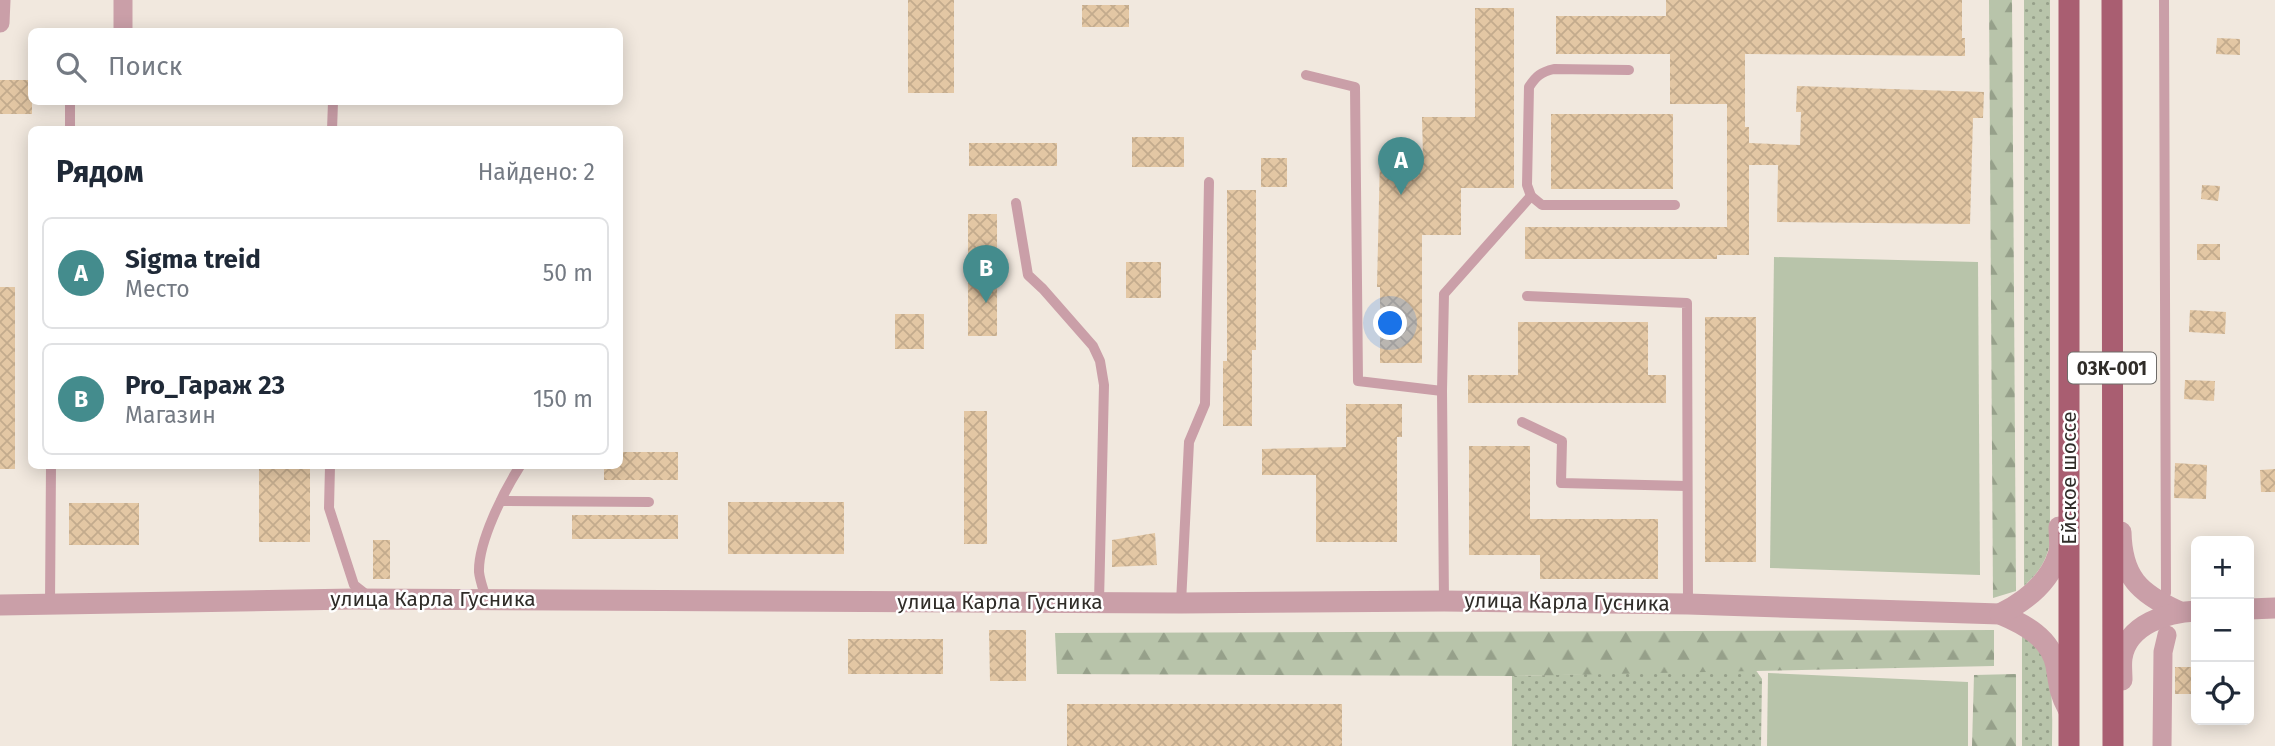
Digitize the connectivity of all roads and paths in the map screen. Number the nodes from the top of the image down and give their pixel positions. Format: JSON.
{"nodes":[{"id":1,"x":1,"y":0,"type":"edge"},
{"id":2,"x":123,"y":0,"type":"edge"},
{"id":3,"x":2069,"y":0,"type":"edge"},
{"id":4,"x":2112,"y":0,"type":"edge"},
{"id":5,"x":2164,"y":0,"type":"edge"},
{"id":6,"x":0,"y":23,"type":"edge"},
{"id":7,"x":123,"y":28,"type":"edge"},
{"id":8,"x":1629,"y":70,"type":"dead end"},
{"id":9,"x":1306,"y":75,"type":"dead end"},
{"id":10,"x":70,"y":105,"type":"edge"},
{"id":11,"x":332,"y":105,"type":"edge"},
{"id":12,"x":70,"y":126,"type":"edge"},
{"id":13,"x":332,"y":126,"type":"edge"},
{"id":14,"x":1209,"y":182,"type":"dead end"},
{"id":15,"x":1531,"y":196,"type":"junction"},
{"id":16,"x":1016,"y":203,"type":"dead end"},
{"id":17,"x":1675,"y":205,"type":"dead end"},
{"id":18,"x":1527,"y":296,"type":"dead end"},
{"id":19,"x":1442,"y":391,"type":"junction"},
{"id":20,"x":1522,"y":422,"type":"dead end"},
{"id":21,"x":2069,"y":454,"type":"junction"},
{"id":22,"x":51,"y":469,"type":"edge"},
{"id":23,"x":330,"y":469,"type":"edge"},
{"id":24,"x":518,"y":469,"type":"edge"},
{"id":25,"x":1687,"y":486,"type":"junction"},
{"id":26,"x":501,"y":501,"type":"junction"},
{"id":27,"x":649,"y":502,"type":"dead end"},
{"id":28,"x":2112,"y":524,"type":"junction"},
{"id":29,"x":2166,"y":593,"type":"dead end"},
{"id":30,"x":371,"y":598,"type":"junction"},
{"id":31,"x":486,"y":599,"type":"junction"},
{"id":32,"x":1444,"y":601,"type":"junction"},
{"id":33,"x":1099,"y":603,"type":"junction"},
{"id":34,"x":1181,"y":603,"type":"junction"},
{"id":35,"x":50,"y":604,"type":"junction"},
{"id":36,"x":1688,"y":604,"type":"junction"},
{"id":37,"x":0,"y":605,"type":"edge"},
{"id":38,"x":2275,"y":608,"type":"edge"},
{"id":39,"x":2254,"y":609,"type":"edge"},
{"id":40,"x":2187,"y":611,"type":"edge"},
{"id":41,"x":2000,"y":614,"type":"junction"},
{"id":42,"x":2167,"y":635,"type":"dead end"},
{"id":43,"x":2069,"y":710,"type":"junction"},
{"id":44,"x":2113,"y":741,"type":"edge"},
{"id":45,"x":2069,"y":746,"type":"edge"},
{"id":46,"x":2162,"y":746,"type":"edge"}],
"edges":[{"from":1,"to":6,"type":"street"},
{"from":2,"to":7,"type":"street"},
{"from":3,"to":21,"type":"main road","name":"Ейское шоссе","number":"03К-001"},
{"from":4,"to":28,"type":"main road","name":"Ейское шоссе","number":"03К-001"},
{"from":5,"to":29,"type":"lane"},
{"from":8,"to":15,"type":"lane"},
{"from":9,"to":19,"type":"lane"},
{"from":10,"to":12,"type":"lane"},
{"from":11,"to":13,"type":"lane"},
{"from":14,"to":34,"type":"lane"},
{"from":15,"to":17,"type":"lane"},
{"from":15,"to":19,"type":"lane"},
{"from":16,"to":33,"type":"lane"},
{"from":18,"to":25,"type":"lane"},
{"from":19,"to":32,"type":"lane"},
{"from":20,"to":25,"type":"lane"},
{"from":21,"to":41,"type":"street"},
{"from":21,"to":43,"type":"main road","name":"Ейское шоссе","number":"03К-001"},
{"from":22,"to":35,"type":"lane"},
{"from":23,"to":30,"type":"lane"},
{"from":24,"to":26,"type":"lane"},
{"from":25,"to":36,"type":"lane"},
{"from":26,"to":27,"type":"lane"},
{"from":26,"to":31,"type":"lane"},
{"from":28,"to":40,"type":"street"},
{"from":28,"to":44,"type":"main road","name":"Ейское шоссе","number":"03К-001"},
{"from":30,"to":31,"type":"street","name":"улица Карла Гусника"},
{"from":30,"to":35,"type":"street","name":"улица Карла Гусника"},
{"from":31,"to":33,"type":"street","name":"улица Карла Гусника"},
{"from":32,"to":34,"type":"street","name":"улица Карла Гусника"},
{"from":32,"to":36,"type":"street","name":"улица Карла Гусника"},
{"from":33,"to":34,"type":"street","name":"улица Карла Гусника"},
{"from":35,"to":37,"type":"street","name":"улица Карла Гусника"},
{"from":36,"to":41,"type":"street","name":"улица Карла Гусника"},
{"from":38,"to":39,"type":"street"},
{"from":40,"to":44,"type":"street"},
{"from":41,"to":43,"type":"street"},
{"from":42,"to":46,"type":"street"},
{"from":43,"to":45,"type":"main road","name":"Ейское шоссе","number":"03К-001"}]}
